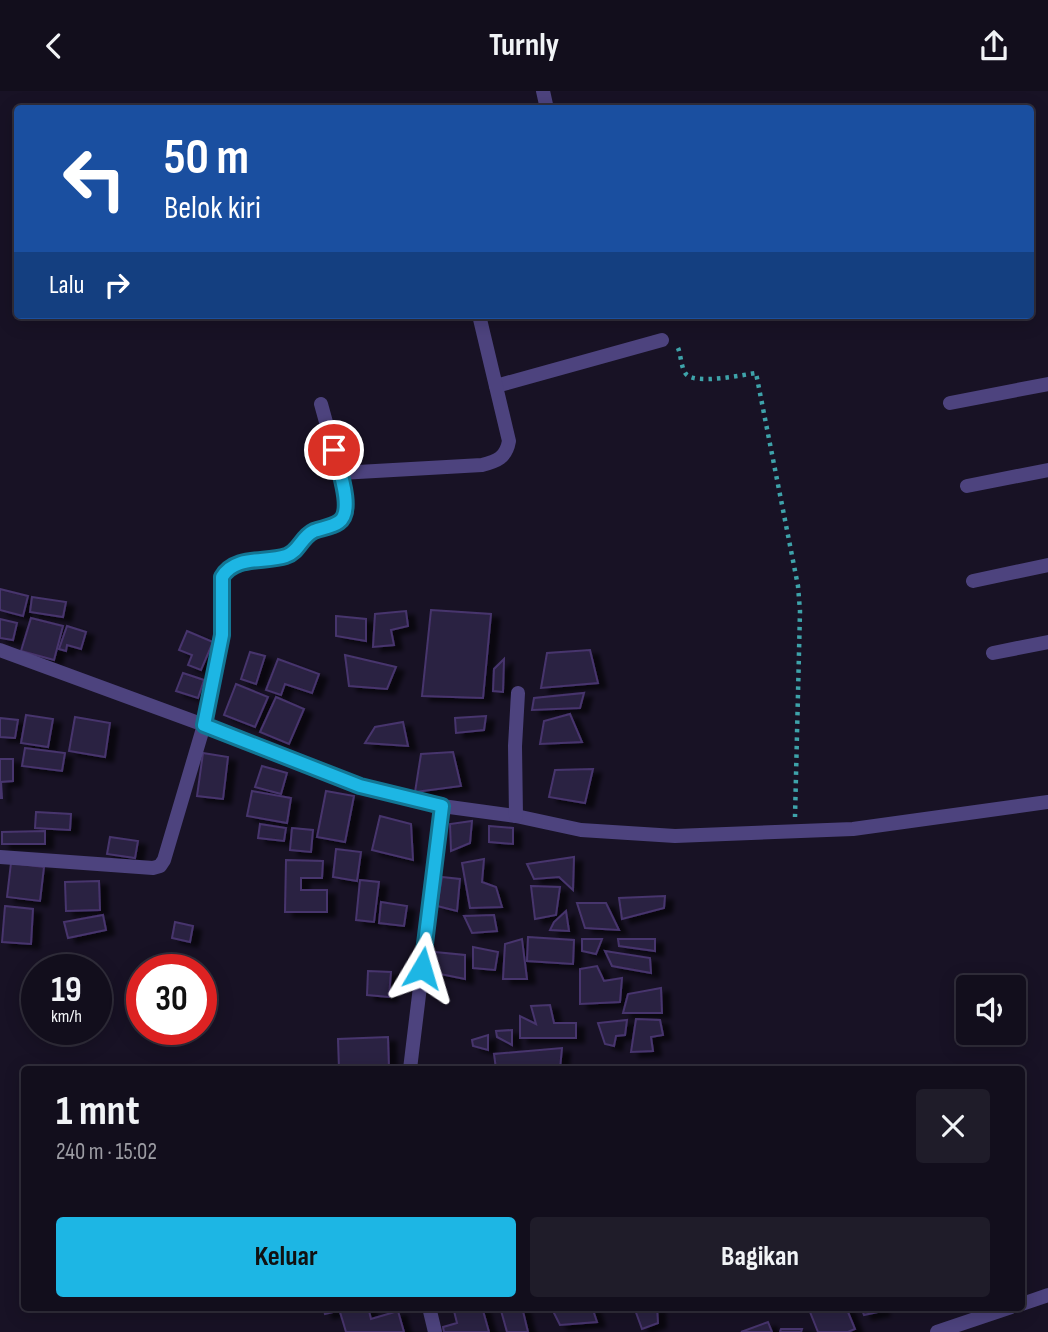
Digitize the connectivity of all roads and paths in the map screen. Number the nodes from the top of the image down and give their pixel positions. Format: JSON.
{"nodes":[{"id":1,"x":480,"y":319,"type":"edge"},
{"id":2,"x":662,"y":340,"type":"joint"},
{"id":3,"x":1048,"y":384,"type":"edge"},
{"id":4,"x":496,"y":386,"type":"junction"},
{"id":5,"x":950,"y":403,"type":"dead end"},
{"id":6,"x":321,"y":404,"type":"dead end"},
{"id":7,"x":1048,"y":470,"type":"edge"},
{"id":8,"x":340,"y":473,"type":"junction"},
{"id":9,"x":967,"y":487,"type":"dead end"},
{"id":10,"x":1048,"y":565,"type":"edge"},
{"id":11,"x":973,"y":581,"type":"dead end"},
{"id":12,"x":1048,"y":642,"type":"edge"},
{"id":13,"x":0,"y":650,"type":"edge"},
{"id":14,"x":993,"y":653,"type":"dead end"},
{"id":15,"x":519,"y":693,"type":"dead end"},
{"id":16,"x":204,"y":725,"type":"junction"},
{"id":17,"x":1048,"y":802,"type":"edge"},
{"id":18,"x":442,"y":806,"type":"junction"},
{"id":19,"x":516,"y":816,"type":"junction"},
{"id":20,"x":794,"y":832,"type":"junction"},
{"id":21,"x":0,"y":857,"type":"edge"},
{"id":22,"x":410,"y":1066,"type":"edge"},
{"id":23,"x":1048,"y":1295,"type":"edge"},
{"id":24,"x":1025,"y":1303,"type":"edge"},
{"id":25,"x":430,"y":1311,"type":"edge"},
{"id":26,"x":1000,"y":1311,"type":"edge"},
{"id":27,"x":435,"y":1332,"type":"edge"},
{"id":28,"x":937,"y":1332,"type":"edge"}],
"edges":[{"from":1,"to":4,"type":"street"},
{"from":2,"to":4,"type":"street"},
{"from":2,"to":20,"type":"path"},
{"from":3,"to":5,"type":"street"},
{"from":4,"to":8,"type":"street"},
{"from":6,"to":8,"type":"street"},
{"from":7,"to":9,"type":"street"},
{"from":8,"to":16,"type":"street"},
{"from":10,"to":11,"type":"street"},
{"from":12,"to":14,"type":"street"},
{"from":13,"to":16,"type":"street"},
{"from":15,"to":19,"type":"street"},
{"from":16,"to":18,"type":"street"},
{"from":16,"to":21,"type":"street"},
{"from":17,"to":20,"type":"street"},
{"from":18,"to":19,"type":"street"},
{"from":18,"to":22,"type":"street"},
{"from":19,"to":20,"type":"street"},
{"from":23,"to":24,"type":"street"},
{"from":25,"to":27,"type":"street"},
{"from":26,"to":28,"type":"street"}]}
